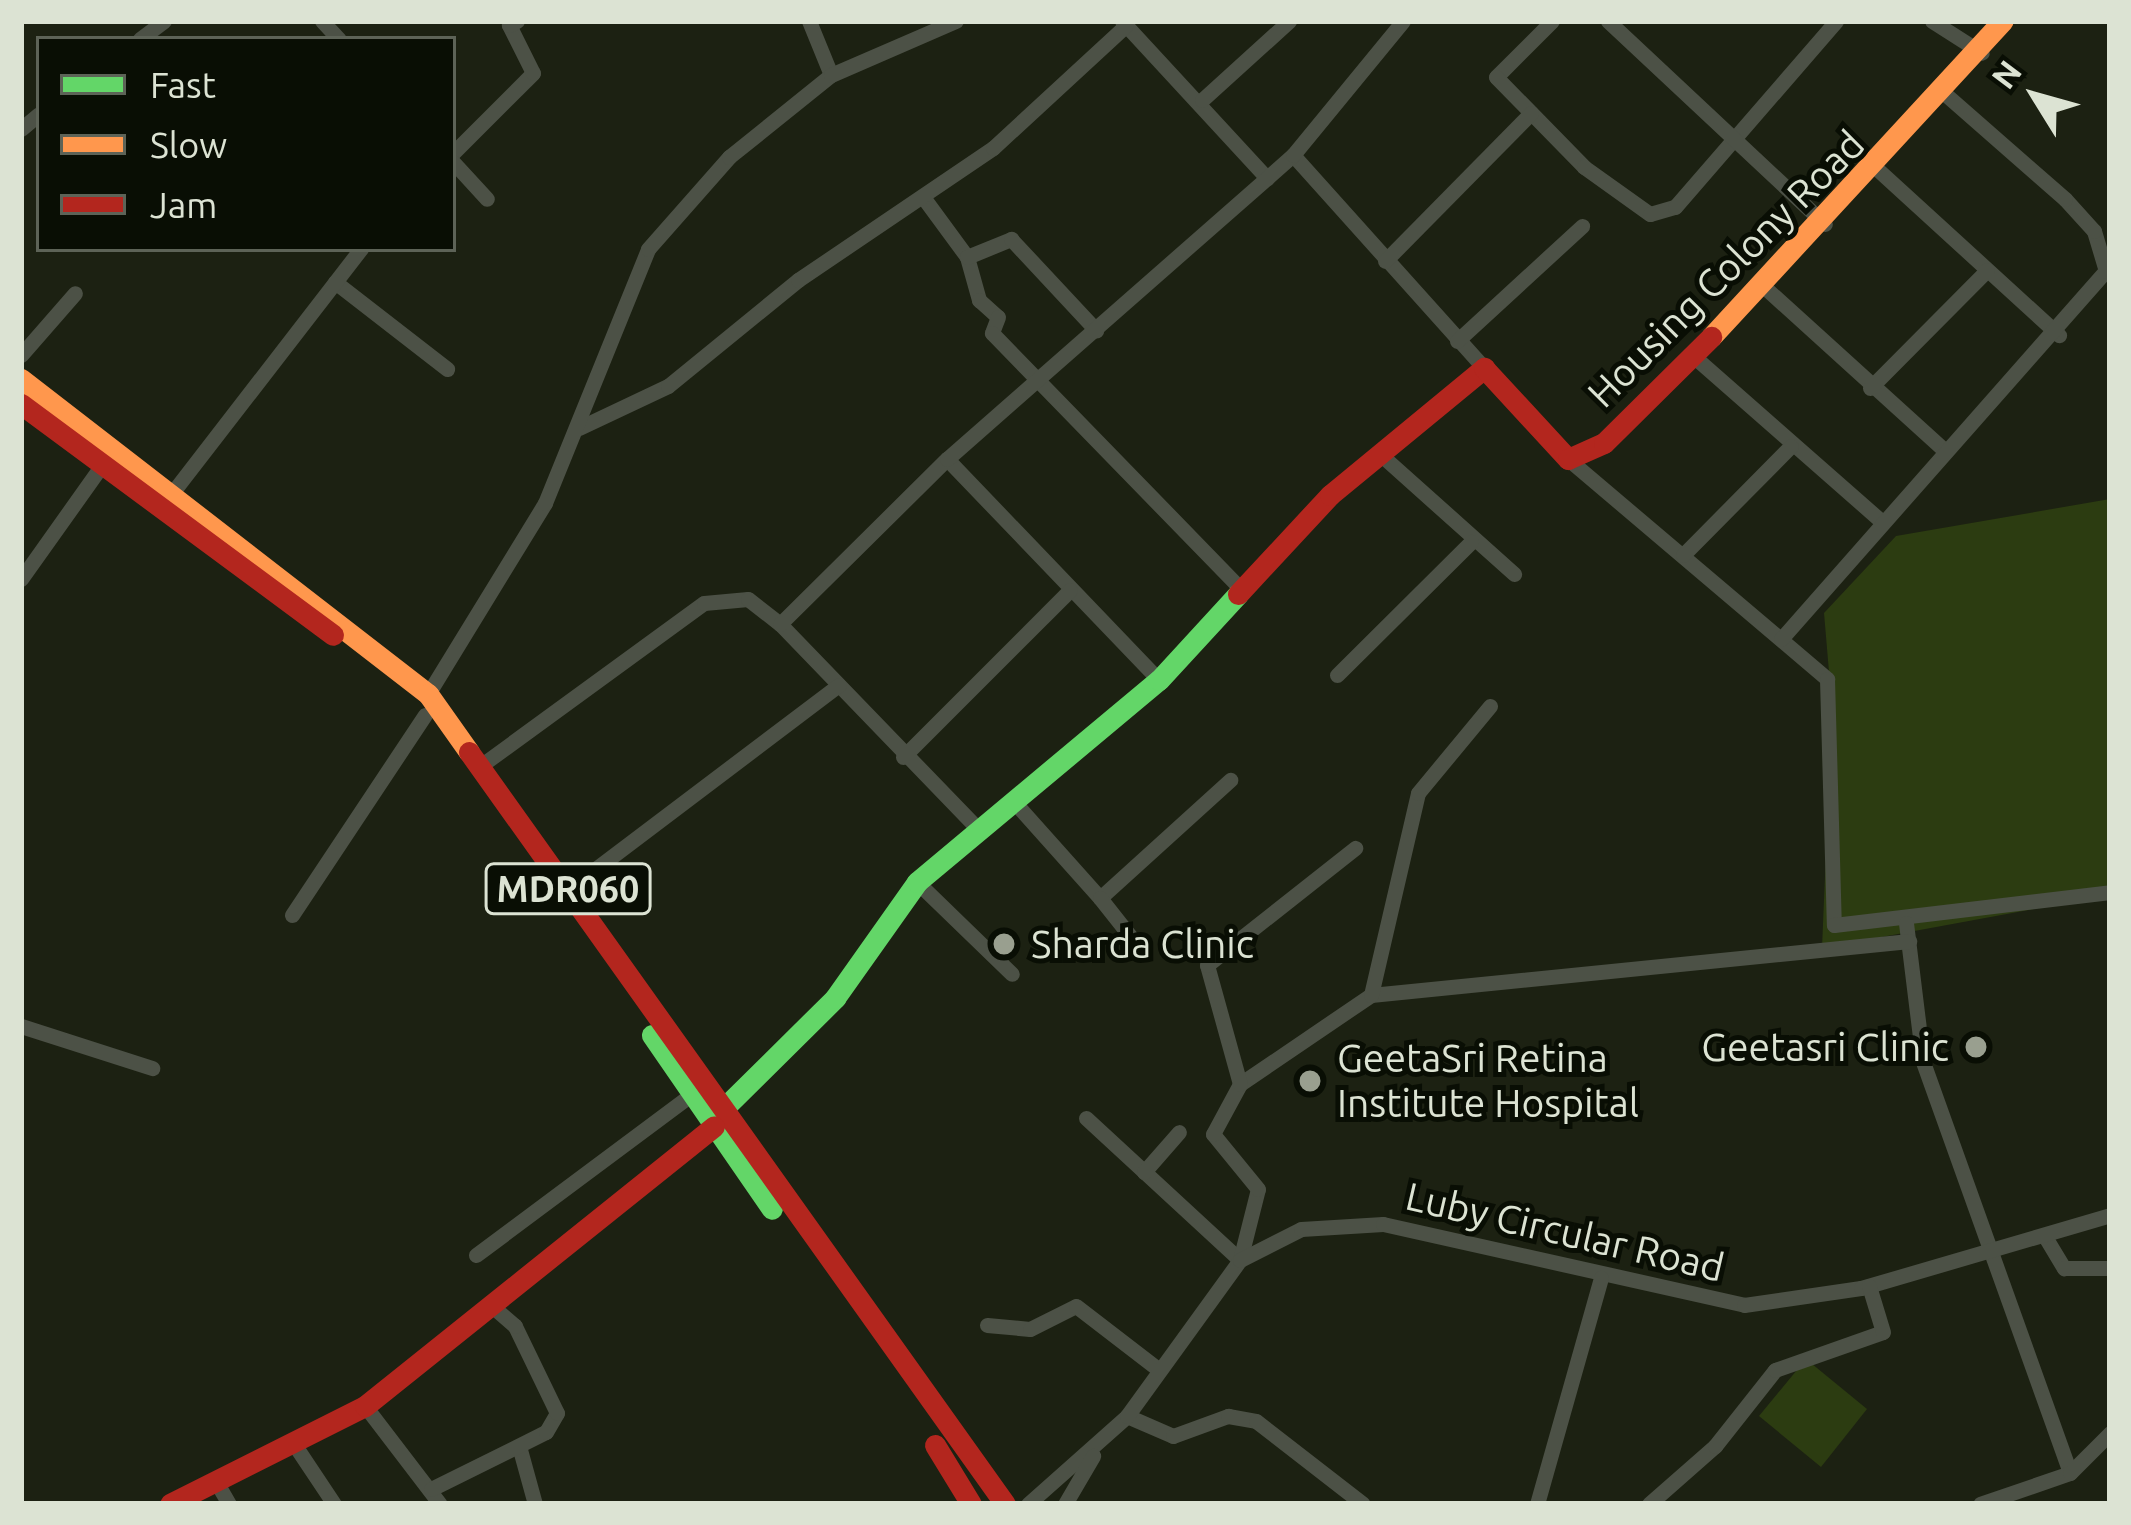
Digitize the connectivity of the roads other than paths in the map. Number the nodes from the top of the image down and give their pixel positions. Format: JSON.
{"nodes":[{"id":1,"x":517,"y":21,"type":"edge"},
{"id":2,"x":809,"y":21,"type":"edge"},
{"id":3,"x":956,"y":21,"type":"edge"},
{"id":4,"x":1288,"y":21,"type":"edge"},
{"id":5,"x":1403,"y":21,"type":"edge"},
{"id":6,"x":1552,"y":21,"type":"edge"},
{"id":7,"x":1608,"y":21,"type":"edge"},
{"id":8,"x":1836,"y":21,"type":"edge"},
{"id":9,"x":1932,"y":21,"type":"edge"},
{"id":10,"x":2003,"y":21,"type":"edge"},
{"id":11,"x":1124,"y":24,"type":"edge"},
{"id":12,"x":1982,"y":53,"type":"junction"},
{"id":13,"x":831,"y":75,"type":"junction"},
{"id":14,"x":1946,"y":95,"type":"junction"},
{"id":15,"x":1202,"y":100,"type":"junction"},
{"id":16,"x":1531,"y":113,"type":"junction"},
{"id":17,"x":1732,"y":144,"type":"junction"},
{"id":18,"x":456,"y":155,"type":"edge"},
{"id":19,"x":1293,"y":155,"type":"junction"},
{"id":20,"x":456,"y":162,"type":"edge"},
{"id":21,"x":1876,"y":168,"type":"junction"},
{"id":22,"x":1267,"y":178,"type":"junction"},
{"id":23,"x":923,"y":196,"type":"junction"},
{"id":24,"x":487,"y":199,"type":"dead end"},
{"id":25,"x":1825,"y":224,"type":"junction"},
{"id":26,"x":1582,"y":226,"type":"dead end"},
{"id":27,"x":359,"y":252,"type":"edge"},
{"id":28,"x":967,"y":256,"type":"junction"},
{"id":29,"x":1385,"y":261,"type":"junction"},
{"id":30,"x":1987,"y":270,"type":"junction"},
{"id":31,"x":335,"y":282,"type":"junction"},
{"id":32,"x":1761,"y":284,"type":"junction"},
{"id":33,"x":75,"y":293,"type":"dead end"},
{"id":34,"x":1096,"y":330,"type":"junction"},
{"id":35,"x":2060,"y":335,"type":"junction"},
{"id":36,"x":1457,"y":341,"type":"junction"},
{"id":37,"x":1691,"y":354,"type":"junction"},
{"id":38,"x":21,"y":355,"type":"edge"},
{"id":39,"x":1484,"y":368,"type":"junction"},
{"id":40,"x":447,"y":369,"type":"dead end"},
{"id":41,"x":21,"y":379,"type":"edge"},
{"id":42,"x":1037,"y":381,"type":"junction"},
{"id":43,"x":1870,"y":388,"type":"junction"},
{"id":44,"x":21,"y":404,"type":"edge"},
{"id":45,"x":579,"y":428,"type":"junction"},
{"id":46,"x":1792,"y":446,"type":"junction"},
{"id":47,"x":1944,"y":450,"type":"junction"},
{"id":48,"x":1381,"y":454,"type":"junction"},
{"id":49,"x":947,"y":459,"type":"junction"},
{"id":50,"x":1568,"y":459,"type":"junction"},
{"id":51,"x":100,"y":468,"type":"junction"},
{"id":52,"x":163,"y":499,"type":"junction"},
{"id":53,"x":1880,"y":520,"type":"junction"},
{"id":54,"x":1471,"y":542,"type":"junction"},
{"id":55,"x":1683,"y":556,"type":"junction"},
{"id":56,"x":1514,"y":574,"type":"dead end"},
{"id":57,"x":21,"y":579,"type":"edge"},
{"id":58,"x":1070,"y":590,"type":"junction"},
{"id":59,"x":1243,"y":590,"type":"junction"},
{"id":60,"x":780,"y":624,"type":"junction"},
{"id":61,"x":1781,"y":639,"type":"junction"},
{"id":62,"x":1337,"y":675,"type":"dead end"},
{"id":63,"x":1159,"y":680,"type":"junction"},
{"id":64,"x":839,"y":685,"type":"junction"},
{"id":65,"x":426,"y":705,"type":"junction"},
{"id":66,"x":1490,"y":706,"type":"dead end"},
{"id":67,"x":903,"y":757,"type":"junction"},
{"id":68,"x":483,"y":764,"type":"junction"},
{"id":69,"x":1230,"y":780,"type":"dead end"},
{"id":70,"x":1016,"y":804,"type":"junction"},
{"id":71,"x":981,"y":832,"type":"junction"},
{"id":72,"x":1354,"y":848,"type":"dead end"},
{"id":73,"x":917,"y":881,"type":"junction"},
{"id":74,"x":568,"y":889,"type":"junction"},
{"id":75,"x":2110,"y":892,"type":"edge"},
{"id":76,"x":1100,"y":898,"type":"junction"},
{"id":77,"x":292,"y":915,"type":"dead end"},
{"id":78,"x":1906,"y":923,"type":"junction"},
{"id":79,"x":1134,"y":941,"type":"dead end"},
{"id":80,"x":1909,"y":941,"type":"junction"},
{"id":81,"x":1012,"y":974,"type":"dead end"},
{"id":82,"x":1371,"y":994,"type":"junction"},
{"id":83,"x":21,"y":1026,"type":"edge"},
{"id":84,"x":152,"y":1068,"type":"dead end"},
{"id":85,"x":1240,"y":1084,"type":"junction"},
{"id":86,"x":692,"y":1094,"type":"junction"},
{"id":87,"x":719,"y":1117,"type":"junction"},
{"id":88,"x":1086,"y":1118,"type":"dead end"},
{"id":89,"x":1179,"y":1132,"type":"dead end"},
{"id":90,"x":1144,"y":1172,"type":"junction"},
{"id":91,"x":2110,"y":1216,"type":"edge"},
{"id":92,"x":2044,"y":1235,"type":"junction"},
{"id":93,"x":1994,"y":1250,"type":"junction"},
{"id":94,"x":476,"y":1255,"type":"dead end"},
{"id":95,"x":1240,"y":1260,"type":"junction"},
{"id":96,"x":2110,"y":1268,"type":"edge"},
{"id":97,"x":1600,"y":1278,"type":"junction"},
{"id":98,"x":1869,"y":1286,"type":"junction"},
{"id":99,"x":491,"y":1305,"type":"junction"},
{"id":100,"x":987,"y":1325,"type":"dead end"},
{"id":101,"x":1159,"y":1370,"type":"junction"},
{"id":102,"x":365,"y":1406,"type":"junction"},
{"id":103,"x":1127,"y":1415,"type":"junction"},
{"id":104,"x":2110,"y":1433,"type":"edge"},
{"id":105,"x":294,"y":1444,"type":"junction"},
{"id":106,"x":519,"y":1446,"type":"junction"},
{"id":107,"x":1097,"y":1448,"type":"junction"},
{"id":108,"x":2070,"y":1473,"type":"junction"},
{"id":109,"x":223,"y":1494,"type":"edge"},
{"id":110,"x":435,"y":1497,"type":"edge"},
{"id":111,"x":170,"y":1504,"type":"edge"},
{"id":112,"x":334,"y":1504,"type":"edge"},
{"id":113,"x":535,"y":1504,"type":"edge"},
{"id":114,"x":971,"y":1504,"type":"edge"},
{"id":115,"x":1005,"y":1504,"type":"edge"},
{"id":116,"x":1028,"y":1504,"type":"edge"},
{"id":117,"x":1065,"y":1504,"type":"edge"},
{"id":118,"x":1363,"y":1504,"type":"edge"},
{"id":119,"x":1537,"y":1504,"type":"edge"},
{"id":120,"x":1649,"y":1504,"type":"edge"},
{"id":121,"x":1980,"y":1504,"type":"edge"}],
"edges":[{"from":1,"to":18,"type":"street"},
{"from":2,"to":13,"type":"street"},
{"from":3,"to":13,"type":"street"},
{"from":4,"to":15,"type":"street"},
{"from":5,"to":19,"type":"street"},
{"from":6,"to":16,"type":"street"},
{"from":7,"to":17,"type":"street"},
{"from":8,"to":17,"type":"street"},
{"from":9,"to":12,"type":"street"},
{"from":10,"to":12,"type":"main road","name":"Housing Colony Road"},
{"from":11,"to":15,"type":"street"},
{"from":11,"to":23,"type":"street"},
{"from":12,"to":14,"type":"main road","name":"Housing Colony Road"},
{"from":13,"to":45,"type":"street"},
{"from":14,"to":21,"type":"main road","name":"Housing Colony Road"},
{"from":14,"to":35,"type":"street"},
{"from":15,"to":22,"type":"street"},
{"from":16,"to":17,"type":"street"},
{"from":16,"to":29,"type":"street"},
{"from":17,"to":25,"type":"street"},
{"from":19,"to":22,"type":"street"},
{"from":19,"to":29,"type":"street"},
{"from":20,"to":24,"type":"street"},
{"from":21,"to":25,"type":"main road","name":"Housing Colony Road"},
{"from":21,"to":30,"type":"street"},
{"from":22,"to":34,"type":"street"},
{"from":23,"to":28,"type":"street"},
{"from":23,"to":45,"type":"street"},
{"from":25,"to":32,"type":"main road","name":"Housing Colony Road"},
{"from":26,"to":36,"type":"street"},
{"from":27,"to":31,"type":"street"},
{"from":28,"to":34,"type":"street"},
{"from":28,"to":42,"type":"street"},
{"from":29,"to":36,"type":"street"},
{"from":30,"to":35,"type":"street"},
{"from":30,"to":43,"type":"street"},
{"from":31,"to":40,"type":"street"},
{"from":31,"to":52,"type":"street"},
{"from":32,"to":37,"type":"main road","name":"Housing Colony Road"},
{"from":32,"to":43,"type":"street"},
{"from":33,"to":38,"type":"street"},
{"from":34,"to":42,"type":"street"},
{"from":35,"to":47,"type":"street"},
{"from":36,"to":39,"type":"street"},
{"from":37,"to":46,"type":"street"},
{"from":37,"to":50,"type":"main road","name":"Housing Colony Road"},
{"from":39,"to":48,"type":"main road"},
{"from":39,"to":50,"type":"main road"},
{"from":41,"to":52,"type":"main road","number":"MDR060"},
{"from":42,"to":49,"type":"street"},
{"from":42,"to":59,"type":"street"},
{"from":43,"to":47,"type":"street"},
{"from":44,"to":51,"type":"main road","number":"MDR060"},
{"from":45,"to":65,"type":"street"},
{"from":46,"to":53,"type":"street"},
{"from":46,"to":55,"type":"street"},
{"from":47,"to":53,"type":"street"},
{"from":48,"to":54,"type":"street"},
{"from":48,"to":59,"type":"main road"},
{"from":49,"to":58,"type":"street"},
{"from":49,"to":60,"type":"street"},
{"from":50,"to":55,"type":"street"},
{"from":51,"to":52,"type":"main road","number":"MDR060"},
{"from":51,"to":57,"type":"street"},
{"from":52,"to":65,"type":"main road","number":"MDR060"},
{"from":53,"to":61,"type":"street"},
{"from":54,"to":56,"type":"street"},
{"from":54,"to":62,"type":"street"},
{"from":55,"to":61,"type":"street"},
{"from":58,"to":63,"type":"street"},
{"from":58,"to":67,"type":"street"},
{"from":59,"to":63,"type":"main road"},
{"from":60,"to":64,"type":"street"},
{"from":60,"to":68,"type":"street"},
{"from":61,"to":78,"type":"street"},
{"from":63,"to":70,"type":"main road"},
{"from":64,"to":67,"type":"street"},
{"from":64,"to":74,"type":"street"},
{"from":65,"to":68,"type":"main road","number":"MDR060"},
{"from":65,"to":77,"type":"street"},
{"from":65,"to":86,"type":"main road","number":"MDR060"},
{"from":66,"to":82,"type":"street"},
{"from":67,"to":71,"type":"street"},
{"from":68,"to":74,"type":"main road","number":"MDR060"},
{"from":69,"to":76,"type":"street"},
{"from":70,"to":71,"type":"main road"},
{"from":70,"to":76,"type":"street"},
{"from":71,"to":73,"type":"main road"},
{"from":72,"to":85,"type":"street"},
{"from":73,"to":81,"type":"street"},
{"from":73,"to":87,"type":"main road"},
{"from":74,"to":87,"type":"main road","number":"MDR060"},
{"from":75,"to":78,"type":"street"},
{"from":76,"to":79,"type":"street"},
{"from":78,"to":80,"type":"street"},
{"from":80,"to":82,"type":"street"},
{"from":80,"to":93,"type":"street"},
{"from":82,"to":85,"type":"street"},
{"from":83,"to":84,"type":"street"},
{"from":85,"to":95,"type":"street"},
{"from":86,"to":87,"type":"main road","number":"MDR060"},
{"from":86,"to":94,"type":"street"},
{"from":87,"to":99,"type":"main road"},
{"from":87,"to":114,"type":"main road","number":"MDR060"},
{"from":87,"to":115,"type":"main road","number":"MDR060"},
{"from":88,"to":90,"type":"street"},
{"from":89,"to":90,"type":"street"},
{"from":90,"to":95,"type":"street"},
{"from":91,"to":92,"type":"street","name":"Luby Circular Road"},
{"from":92,"to":93,"type":"street","name":"Luby Circular Road"},
{"from":92,"to":96,"type":"street"},
{"from":93,"to":98,"type":"street","name":"Luby Circular Road"},
{"from":93,"to":108,"type":"street"},
{"from":95,"to":97,"type":"street","name":"Luby Circular Road"},
{"from":95,"to":101,"type":"street","name":"Luby Circular Road"},
{"from":97,"to":98,"type":"street","name":"Luby Circular Road"},
{"from":97,"to":119,"type":"street"},
{"from":98,"to":120,"type":"street"},
{"from":99,"to":102,"type":"main road"},
{"from":99,"to":106,"type":"street"},
{"from":100,"to":101,"type":"street"},
{"from":101,"to":103,"type":"street","name":"Luby Circular Road"},
{"from":102,"to":105,"type":"main road"},
{"from":102,"to":110,"type":"street"},
{"from":103,"to":107,"type":"street","name":"Luby Circular Road"},
{"from":103,"to":118,"type":"street"},
{"from":104,"to":108,"type":"street"},
{"from":105,"to":109,"type":"main road"},
{"from":105,"to":112,"type":"street"},
{"from":106,"to":110,"type":"street"},
{"from":106,"to":113,"type":"street"},
{"from":107,"to":116,"type":"street","name":"Luby Circular Road"},
{"from":107,"to":117,"type":"street","name":"Luby Circular Road"},
{"from":108,"to":121,"type":"street"},
{"from":109,"to":111,"type":"main road"}]}
